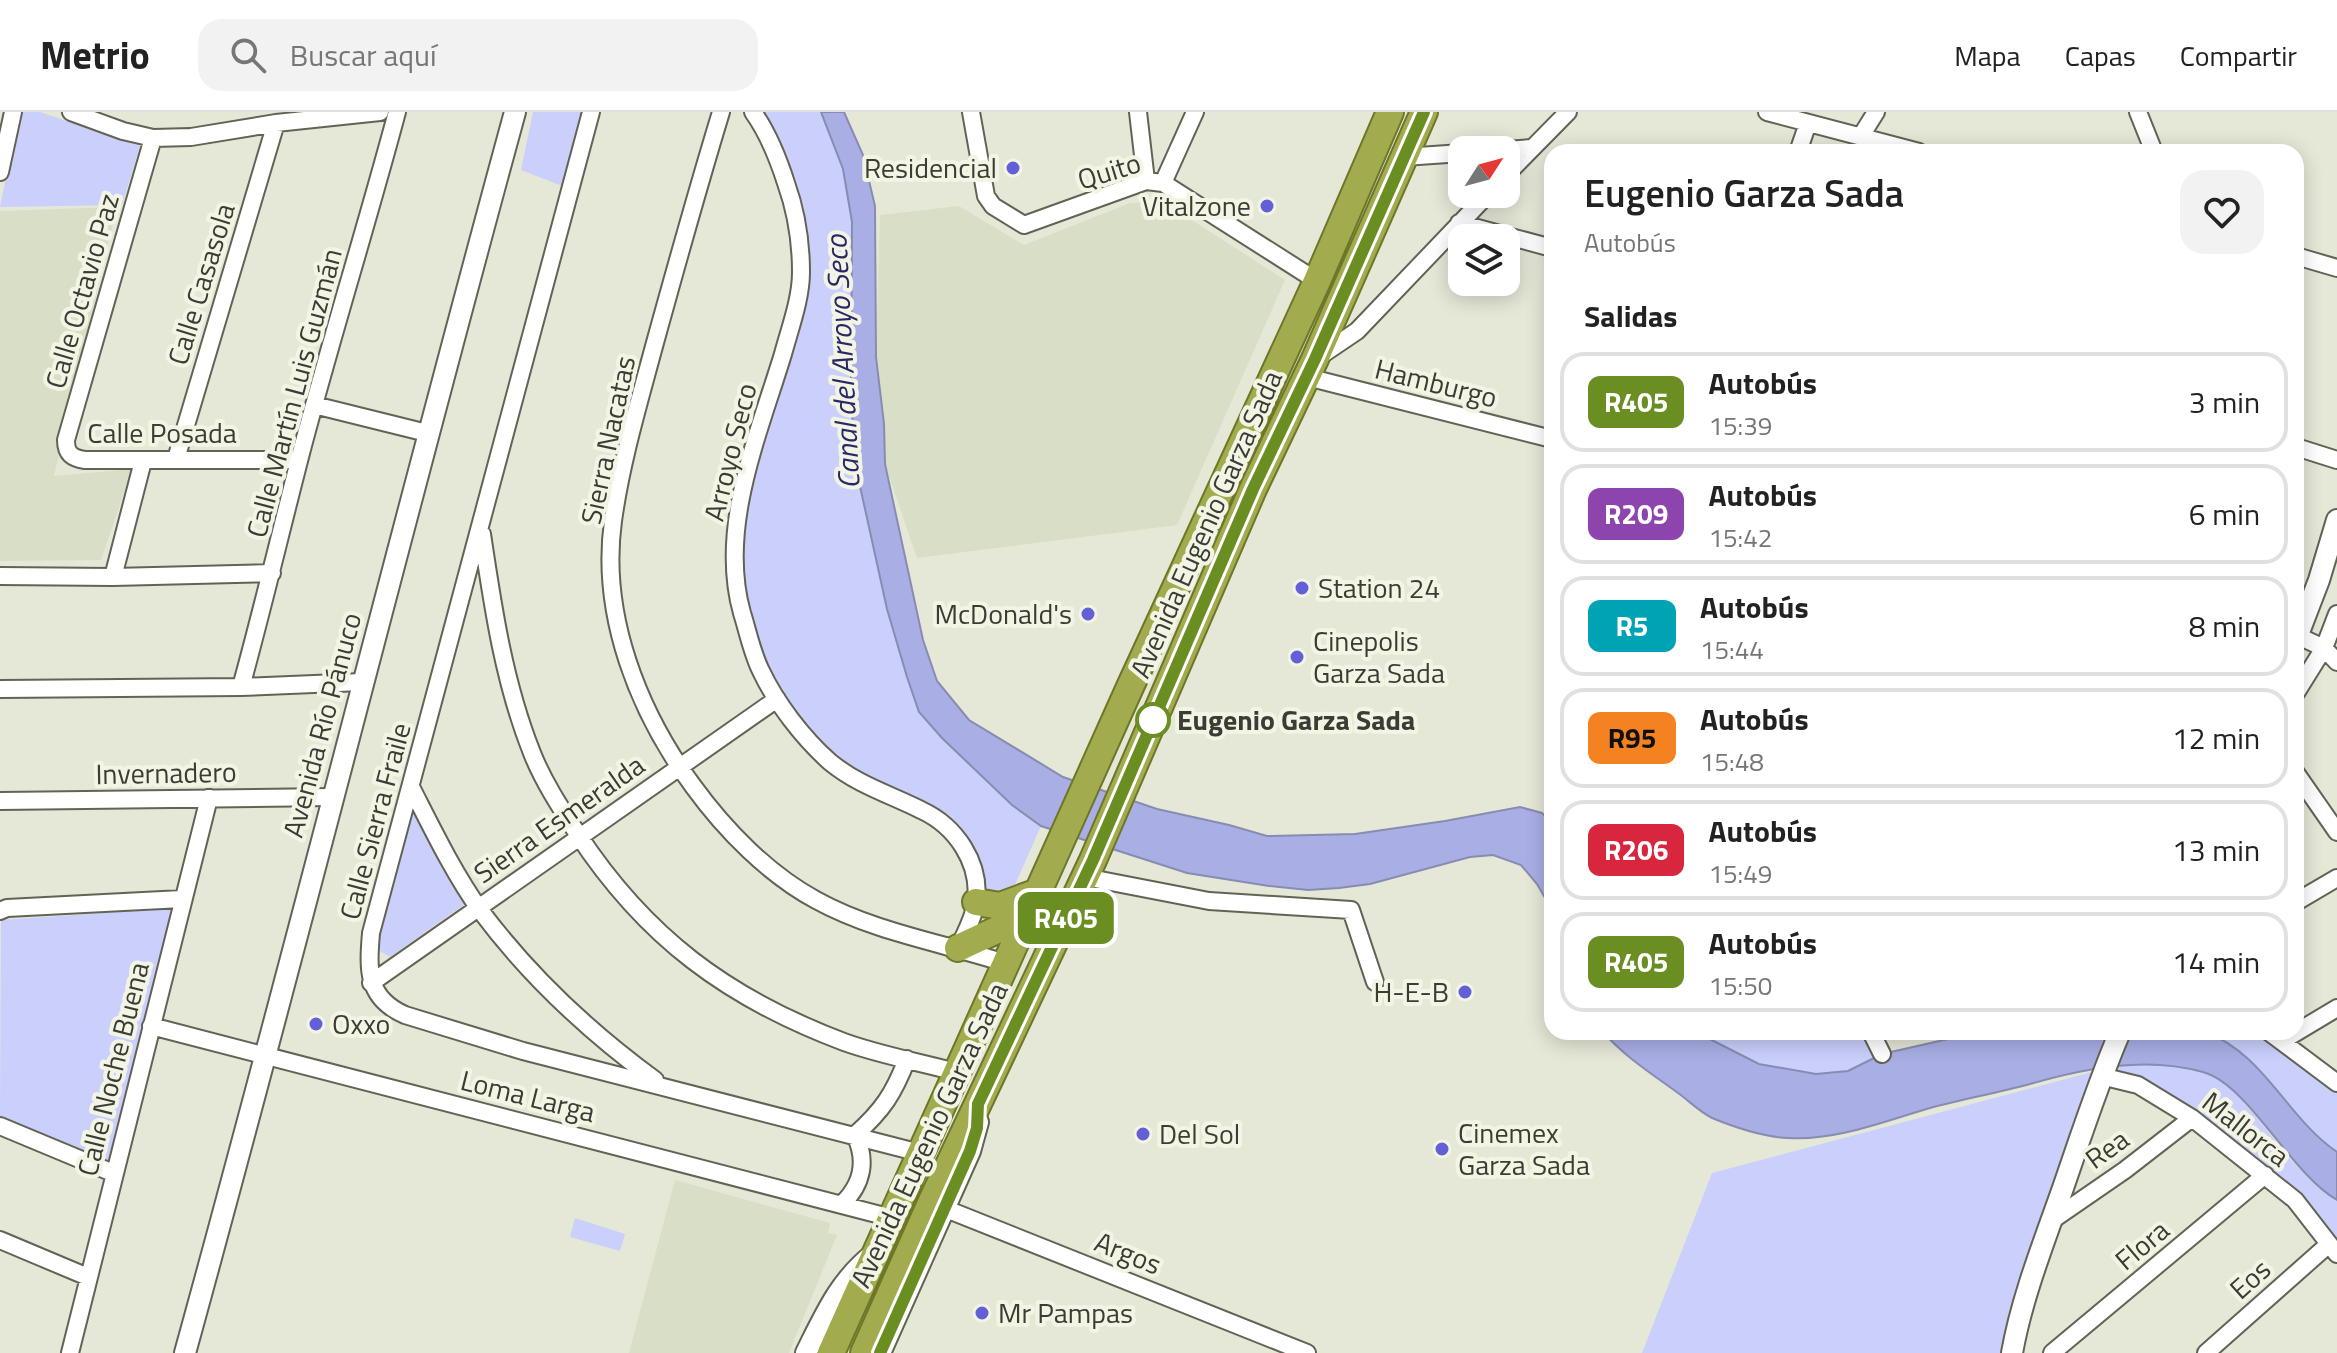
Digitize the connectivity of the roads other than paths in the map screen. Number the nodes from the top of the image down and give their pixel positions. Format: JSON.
{"nodes":[{"id":1,"x":13,"y":112,"type":"edge"},
{"id":2,"x":71,"y":112,"type":"edge"},
{"id":3,"x":380,"y":112,"type":"edge"},
{"id":4,"x":397,"y":112,"type":"edge"},
{"id":5,"x":515,"y":112,"type":"edge"},
{"id":6,"x":591,"y":112,"type":"edge"},
{"id":7,"x":721,"y":112,"type":"edge"},
{"id":8,"x":753,"y":112,"type":"edge"},
{"id":9,"x":971,"y":112,"type":"edge"},
{"id":10,"x":1138,"y":112,"type":"edge"},
{"id":11,"x":1195,"y":112,"type":"edge"},
{"id":12,"x":1390,"y":112,"type":"edge"},
{"id":13,"x":1424,"y":112,"type":"edge"},
{"id":14,"x":1568,"y":112,"type":"edge"},
{"id":15,"x":1767,"y":112,"type":"edge"},
{"id":16,"x":1876,"y":112,"type":"edge"},
{"id":17,"x":2138,"y":112,"type":"edge"},
{"id":18,"x":276,"y":123,"type":"junction"},
{"id":19,"x":1808,"y":123,"type":"junction"},
{"id":20,"x":1861,"y":136,"type":"junction"},
{"id":21,"x":153,"y":138,"type":"junction"},
{"id":22,"x":1801,"y":144,"type":"edge"},
{"id":23,"x":1890,"y":144,"type":"edge"},
{"id":24,"x":2151,"y":144,"type":"edge"},
{"id":25,"x":1532,"y":148,"type":"junction"},
{"id":26,"x":1520,"y":149,"type":"edge"},
{"id":27,"x":1448,"y":154,"type":"edge"},
{"id":28,"x":1404,"y":157,"type":"junction"},
{"id":29,"x":1520,"y":160,"type":"edge"},
{"id":30,"x":0,"y":172,"type":"edge"},
{"id":31,"x":1155,"y":182,"type":"junction"},
{"id":32,"x":1474,"y":208,"type":"edge"},
{"id":33,"x":1459,"y":223,"type":"junction"},
{"id":34,"x":1544,"y":246,"type":"edge"},
{"id":35,"x":2304,"y":258,"type":"edge"},
{"id":36,"x":2337,"y":268,"type":"edge"},
{"id":37,"x":1317,"y":281,"type":"junction"},
{"id":38,"x":1311,"y":368,"type":"junction"},
{"id":39,"x":314,"y":405,"type":"junction"},
{"id":40,"x":427,"y":433,"type":"junction"},
{"id":41,"x":1544,"y":437,"type":"edge"},
{"id":42,"x":2304,"y":450,"type":"edge"},
{"id":43,"x":73,"y":458,"type":"joint"},
{"id":44,"x":176,"y":459,"type":"junction"},
{"id":45,"x":299,"y":460,"type":"junction"},
{"id":46,"x":2337,"y":460,"type":"edge"},
{"id":47,"x":143,"y":461,"type":"junction"},
{"id":48,"x":2337,"y":520,"type":"edge"},
{"id":49,"x":481,"y":524,"type":"junction"},
{"id":50,"x":272,"y":573,"type":"junction"},
{"id":51,"x":0,"y":576,"type":"edge"},
{"id":52,"x":113,"y":577,"type":"junction"},
{"id":53,"x":2337,"y":614,"type":"edge"},
{"id":54,"x":2304,"y":619,"type":"edge"},
{"id":55,"x":2304,"y":640,"type":"edge"},
{"id":56,"x":2324,"y":648,"type":"junction"},
{"id":57,"x":2337,"y":662,"type":"edge"},
{"id":58,"x":2304,"y":680,"type":"edge"},
{"id":59,"x":362,"y":682,"type":"junction"},
{"id":60,"x":241,"y":687,"type":"junction"},
{"id":61,"x":0,"y":689,"type":"edge"},
{"id":62,"x":777,"y":699,"type":"junction"},
{"id":63,"x":679,"y":767,"type":"junction"},
{"id":64,"x":2304,"y":785,"type":"edge"},
{"id":65,"x":411,"y":787,"type":"junction"},
{"id":66,"x":332,"y":797,"type":"junction"},
{"id":67,"x":209,"y":798,"type":"junction"},
{"id":68,"x":0,"y":801,"type":"edge"},
{"id":69,"x":2337,"y":832,"type":"edge"},
{"id":70,"x":579,"y":836,"type":"junction"},
{"id":71,"x":1089,"y":869,"type":"junction"},
{"id":72,"x":2337,"y":878,"type":"edge"},
{"id":73,"x":2304,"y":897,"type":"edge"},
{"id":74,"x":182,"y":899,"type":"junction"},
{"id":75,"x":976,"y":902,"type":"junction"},
{"id":76,"x":1032,"y":904,"type":"junction"},
{"id":77,"x":478,"y":907,"type":"junction"},
{"id":78,"x":0,"y":911,"type":"edge"},
{"id":79,"x":958,"y":948,"type":"junction"},
{"id":80,"x":1005,"y":963,"type":"junction"},
{"id":81,"x":1375,"y":982,"type":"dead end"},
{"id":82,"x":371,"y":983,"type":"junction"},
{"id":83,"x":2337,"y":1008,"type":"edge"},
{"id":84,"x":2304,"y":1023,"type":"edge"},
{"id":85,"x":151,"y":1026,"type":"junction"},
{"id":86,"x":1875,"y":1040,"type":"edge"},
{"id":87,"x":2117,"y":1040,"type":"edge"},
{"id":88,"x":2281,"y":1040,"type":"edge"},
{"id":89,"x":1882,"y":1054,"type":"dead end"},
{"id":90,"x":265,"y":1055,"type":"junction"},
{"id":91,"x":907,"y":1059,"type":"junction"},
{"id":92,"x":956,"y":1072,"type":"junction"},
{"id":93,"x":2103,"y":1072,"type":"junction"},
{"id":94,"x":2337,"y":1083,"type":"edge"},
{"id":95,"x":663,"y":1086,"type":"junction"},
{"id":96,"x":2192,"y":1118,"type":"junction"},
{"id":97,"x":0,"y":1126,"type":"edge"},
{"id":98,"x":855,"y":1135,"type":"junction"},
{"id":99,"x":920,"y":1153,"type":"junction"},
{"id":100,"x":113,"y":1173,"type":"junction"},
{"id":101,"x":2265,"y":1175,"type":"junction"},
{"id":102,"x":842,"y":1204,"type":"junction"},
{"id":103,"x":938,"y":1206,"type":"junction"},
{"id":104,"x":892,"y":1218,"type":"junction"},
{"id":105,"x":2051,"y":1221,"type":"junction"},
{"id":106,"x":0,"y":1240,"type":"edge"},
{"id":107,"x":2333,"y":1249,"type":"edge"},
{"id":108,"x":878,"y":1251,"type":"junction"},
{"id":109,"x":88,"y":1277,"type":"junction"},
{"id":110,"x":70,"y":1353,"type":"edge"},
{"id":111,"x":185,"y":1353,"type":"edge"},
{"id":112,"x":806,"y":1353,"type":"edge"},
{"id":113,"x":831,"y":1353,"type":"edge"},
{"id":114,"x":864,"y":1353,"type":"edge"},
{"id":115,"x":880,"y":1353,"type":"edge"},
{"id":116,"x":1307,"y":1353,"type":"edge"},
{"id":117,"x":2012,"y":1353,"type":"edge"},
{"id":118,"x":2052,"y":1353,"type":"edge"},
{"id":119,"x":2206,"y":1353,"type":"edge"}],
"edges":[{"from":1,"to":30,"type":"street"},
{"from":2,"to":21,"type":"street"},
{"from":3,"to":18,"type":"street"},
{"from":4,"to":39,"type":"street","name":"Calle Martín Luis Guzmán"},
{"from":5,"to":40,"type":"street","name":"Avenida Río Pánuco"},
{"from":6,"to":49,"type":"street","name":"Calle Sierra Fraile"},
{"from":7,"to":63,"type":"street","name":"Sierra Nacatas"},
{"from":8,"to":62,"type":"street","name":"Arroyo Seco"},
{"from":9,"to":31,"type":"street","name":"Quito"},
{"from":10,"to":31,"type":"street"},
{"from":11,"to":31,"type":"street"},
{"from":12,"to":37,"type":"highway","name":"Avenida Eugenio Garza Sada"},
{"from":13,"to":28,"type":"highway","name":"Avenida Eugenio Garza Sada"},
{"from":14,"to":25,"type":"street"},
{"from":15,"to":19,"type":"street"},
{"from":16,"to":20,"type":"street"},
{"from":17,"to":24,"type":"street"},
{"from":18,"to":21,"type":"street"},
{"from":18,"to":44,"type":"street","name":"Calle Casasola"},
{"from":19,"to":20,"type":"street"},
{"from":19,"to":22,"type":"street"},
{"from":20,"to":23,"type":"street"},
{"from":21,"to":43,"type":"street","name":"Calle Octavio Paz"},
{"from":25,"to":26,"type":"street"},
{"from":25,"to":29,"type":"street"},
{"from":27,"to":28,"type":"street"},
{"from":28,"to":38,"type":"highway","name":"Avenida Eugenio Garza Sada"},
{"from":31,"to":37,"type":"street","name":"Quito"},
{"from":32,"to":33,"type":"street"},
{"from":33,"to":34,"type":"street"},
{"from":33,"to":38,"type":"street"},
{"from":35,"to":36,"type":"street"},
{"from":37,"to":76,"type":"highway","name":"Avenida Eugenio Garza Sada"},
{"from":38,"to":41,"type":"street","name":"Hamburgo"},
{"from":38,"to":71,"type":"highway","name":"Avenida Eugenio Garza Sada"},
{"from":39,"to":40,"type":"street"},
{"from":39,"to":45,"type":"street","name":"Calle Martín Luis Guzmán"},
{"from":40,"to":59,"type":"street","name":"Avenida Río Pánuco"},
{"from":42,"to":46,"type":"street"},
{"from":43,"to":47,"type":"street","name":"Calle Posada"},
{"from":44,"to":45,"type":"street","name":"Calle Posada"},
{"from":44,"to":47,"type":"street","name":"Calle Posada"},
{"from":45,"to":50,"type":"street","name":"Calle Martín Luis Guzmán"},
{"from":47,"to":52,"type":"street"},
{"from":48,"to":54,"type":"street"},
{"from":49,"to":65,"type":"street","name":"Calle Sierra Fraile"},
{"from":49,"to":70,"type":"street"},
{"from":50,"to":52,"type":"street"},
{"from":50,"to":60,"type":"street","name":"Calle Martín Luis Guzmán"},
{"from":51,"to":52,"type":"street"},
{"from":53,"to":56,"type":"street"},
{"from":55,"to":56,"type":"street"},
{"from":56,"to":57,"type":"street"},
{"from":56,"to":58,"type":"street"},
{"from":59,"to":60,"type":"street"},
{"from":59,"to":66,"type":"street","name":"Avenida Río Pánuco"},
{"from":60,"to":61,"type":"street"},
{"from":62,"to":63,"type":"street","name":"Sierra Esmeralda"},
{"from":62,"to":75,"type":"street","name":"Arroyo Seco"},
{"from":63,"to":70,"type":"street","name":"Sierra Esmeralda"},
{"from":63,"to":79,"type":"street","name":"Sierra Nacatas"},
{"from":64,"to":69,"type":"street"},
{"from":65,"to":77,"type":"street"},
{"from":65,"to":82,"type":"street","name":"Calle Sierra Fraile"},
{"from":66,"to":67,"type":"street","name":"Invernadero"},
{"from":66,"to":90,"type":"street","name":"Avenida Río Pánuco"},
{"from":67,"to":68,"type":"street","name":"Invernadero"},
{"from":67,"to":74,"type":"street","name":"Calle Noche Buena"},
{"from":70,"to":77,"type":"street","name":"Sierra Esmeralda"},
{"from":70,"to":91,"type":"street"},
{"from":71,"to":81,"type":"street"},
{"from":71,"to":103,"type":"highway","name":"Avenida Eugenio Garza Sada"},
{"from":72,"to":73,"type":"street"},
{"from":74,"to":78,"type":"street"},
{"from":74,"to":85,"type":"street","name":"Calle Noche Buena"},
{"from":75,"to":76,"type":"highway"},
{"from":75,"to":79,"type":"street","name":"Arroyo Seco"},
{"from":76,"to":79,"type":"highway"},
{"from":76,"to":80,"type":"highway","name":"Avenida Eugenio Garza Sada"},
{"from":77,"to":82,"type":"street","name":"Sierra Esmeralda"},
{"from":77,"to":95,"type":"street"},
{"from":79,"to":80,"type":"street","name":"Sierra Nacatas"},
{"from":80,"to":92,"type":"highway","name":"Avenida Eugenio Garza Sada"},
{"from":82,"to":95,"type":"street"},
{"from":83,"to":84,"type":"street"},
{"from":85,"to":90,"type":"street","name":"Loma Larga"},
{"from":85,"to":100,"type":"street","name":"Calle Noche Buena"},
{"from":86,"to":89,"type":"street"},
{"from":87,"to":93,"type":"street"},
{"from":88,"to":94,"type":"street"},
{"from":90,"to":102,"type":"street","name":"Loma Larga"},
{"from":90,"to":111,"type":"street","name":"Avenida Río Pánuco"},
{"from":91,"to":92,"type":"street"},
{"from":91,"to":98,"type":"street"},
{"from":92,"to":99,"type":"highway","name":"Avenida Eugenio Garza Sada"},
{"from":93,"to":96,"type":"street","name":"Mallorca"},
{"from":93,"to":105,"type":"street"},
{"from":95,"to":98,"type":"street"},
{"from":96,"to":101,"type":"street","name":"Mallorca"},
{"from":96,"to":105,"type":"street","name":"Rea"},
{"from":97,"to":100,"type":"street"},
{"from":98,"to":99,"type":"street"},
{"from":98,"to":102,"type":"street"},
{"from":99,"to":104,"type":"highway","name":"Avenida Eugenio Garza Sada"},
{"from":100,"to":109,"type":"street","name":"Calle Noche Buena"},
{"from":101,"to":107,"type":"street","name":"Mallorca"},
{"from":101,"to":118,"type":"street","name":"Flora"},
{"from":102,"to":104,"type":"street","name":"Loma Larga"},
{"from":103,"to":114,"type":"highway","name":"Avenida Eugenio Garza Sada"},
{"from":103,"to":115,"type":"street"},
{"from":103,"to":116,"type":"street","name":"Argos"},
{"from":104,"to":108,"type":"highway","name":"Avenida Eugenio Garza Sada"},
{"from":105,"to":117,"type":"street"},
{"from":106,"to":109,"type":"street"},
{"from":107,"to":119,"type":"street","name":"Eos"},
{"from":108,"to":112,"type":"street"},
{"from":108,"to":113,"type":"highway","name":"Avenida Eugenio Garza Sada"},
{"from":109,"to":110,"type":"street","name":"Calle Noche Buena"}]}
